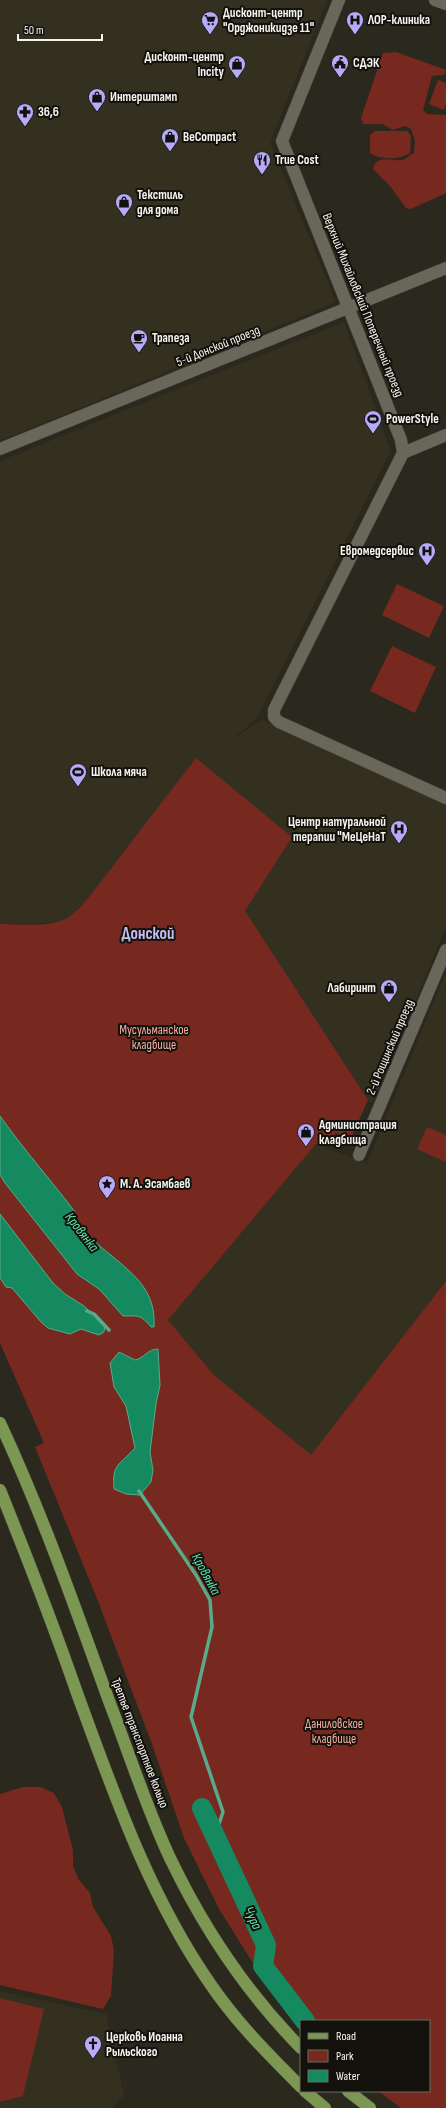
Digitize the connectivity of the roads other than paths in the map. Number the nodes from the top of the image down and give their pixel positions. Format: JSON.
{"nodes":[{"id":1,"x":339,"y":0,"type":"edge"},
{"id":2,"x":435,"y":0,"type":"edge"},
{"id":3,"x":446,"y":4,"type":"edge"},
{"id":4,"x":446,"y":268,"type":"edge"},
{"id":5,"x":349,"y":308,"type":"junction"},
{"id":6,"x":446,"y":435,"type":"edge"},
{"id":7,"x":0,"y":449,"type":"edge"},
{"id":8,"x":403,"y":453,"type":"junction"},
{"id":9,"x":446,"y":798,"type":"edge"},
{"id":10,"x":446,"y":950,"type":"edge"},
{"id":11,"x":359,"y":1155,"type":"dead end"},
{"id":12,"x":0,"y":1423,"type":"edge"},
{"id":13,"x":0,"y":1490,"type":"edge"},
{"id":14,"x":300,"y":2047,"type":"edge"},
{"id":15,"x":300,"y":2086,"type":"edge"},
{"id":16,"x":306,"y":2092,"type":"edge"},
{"id":17,"x":349,"y":2092,"type":"edge"},
{"id":18,"x":325,"y":2108,"type":"edge"},
{"id":19,"x":370,"y":2108,"type":"edge"}],
"edges":[{"from":1,"to":5,"type":"street","name":"Верхний Михайловский Поперечный проезд"},
{"from":2,"to":3,"type":"street"},
{"from":4,"to":5,"type":"street","name":"5-й Донской проезд"},
{"from":5,"to":7,"type":"street","name":"5-й Донской проезд"},
{"from":5,"to":8,"type":"street","name":"Верхний Михайловский Поперечный проезд"},
{"from":6,"to":8,"type":"street"},
{"from":8,"to":9,"type":"street"},
{"from":10,"to":11,"type":"street","name":"2-й Рощинский проезд"},
{"from":12,"to":14,"type":"main road","name":"Третье транспортное кольцо"},
{"from":13,"to":15,"type":"main road"},
{"from":16,"to":18,"type":"main road"},
{"from":17,"to":19,"type":"main road"}]}
